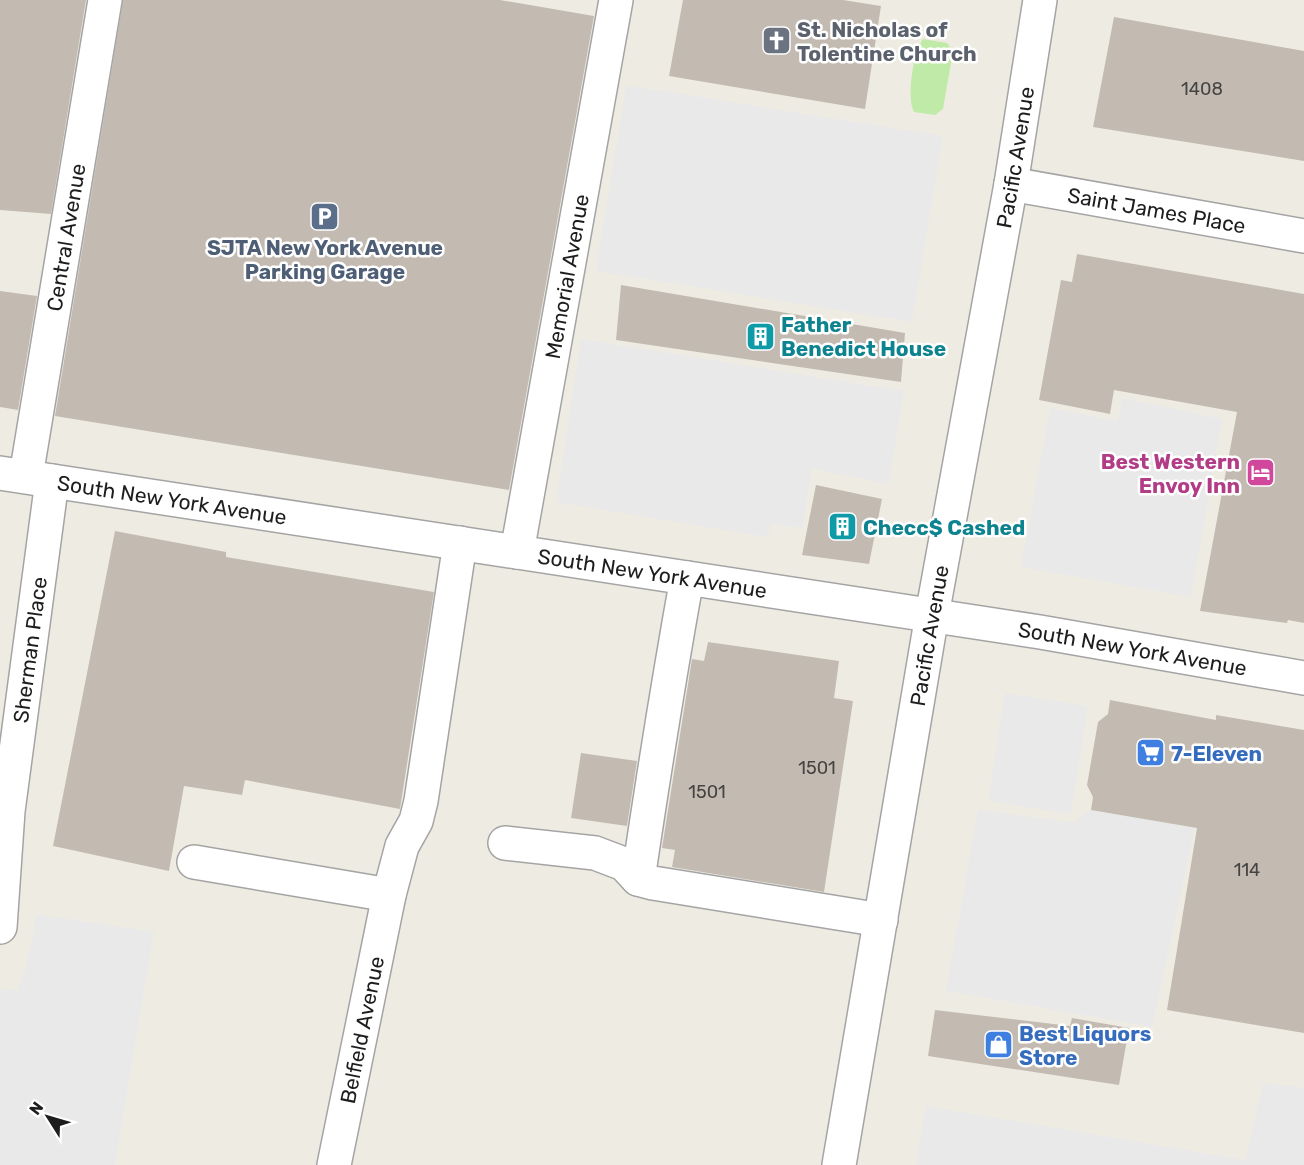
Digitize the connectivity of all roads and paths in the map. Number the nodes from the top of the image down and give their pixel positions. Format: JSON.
{"nodes":[{"id":1,"x":105,"y":0,"type":"edge"},
{"id":2,"x":616,"y":0,"type":"edge"},
{"id":3,"x":1040,"y":0,"type":"edge"},
{"id":4,"x":1011,"y":184,"type":"junction"},
{"id":5,"x":1304,"y":236,"type":"edge"},
{"id":6,"x":26,"y":477,"type":"edge"},
{"id":7,"x":460,"y":543,"type":"junction"},
{"id":8,"x":517,"y":552,"type":"junction"},
{"id":9,"x":687,"y":578,"type":"junction"},
{"id":10,"x":932,"y":615,"type":"junction"},
{"id":11,"x":1304,"y":678,"type":"edge"},
{"id":12,"x":505,"y":843,"type":"dead end"},
{"id":13,"x":194,"y":862,"type":"dead end"},
{"id":14,"x":638,"y":879,"type":"junction"},
{"id":15,"x":389,"y":895,"type":"junction"},
{"id":16,"x":881,"y":920,"type":"junction"},
{"id":17,"x":0,"y":927,"type":"edge"},
{"id":18,"x":334,"y":1165,"type":"edge"},
{"id":19,"x":839,"y":1165,"type":"edge"}],
"edges":[{"from":1,"to":6,"type":"street","name":"Central Avenue"},
{"from":2,"to":8,"type":"street","name":"Memorial Avenue"},
{"from":3,"to":4,"type":"street","name":"Pacific Avenue"},
{"from":4,"to":5,"type":"street","name":"Saint James Place"},
{"from":4,"to":10,"type":"street","name":"Pacific Avenue"},
{"from":6,"to":7,"type":"street","name":"South New York Avenue"},
{"from":6,"to":17,"type":"street","name":"Sherman Place"},
{"from":7,"to":8,"type":"street","name":"South New York Avenue"},
{"from":7,"to":15,"type":"street","name":"Belfield Avenue"},
{"from":8,"to":9,"type":"street","name":"South New York Avenue"},
{"from":9,"to":10,"type":"street","name":"South New York Avenue"},
{"from":9,"to":14,"type":"street"},
{"from":10,"to":11,"type":"street","name":"South New York Avenue"},
{"from":10,"to":16,"type":"street","name":"Pacific Avenue"},
{"from":12,"to":14,"type":"street"},
{"from":13,"to":15,"type":"street"},
{"from":14,"to":16,"type":"street"},
{"from":15,"to":18,"type":"street","name":"Belfield Avenue"},
{"from":16,"to":19,"type":"street","name":"Pacific Avenue"}]}
